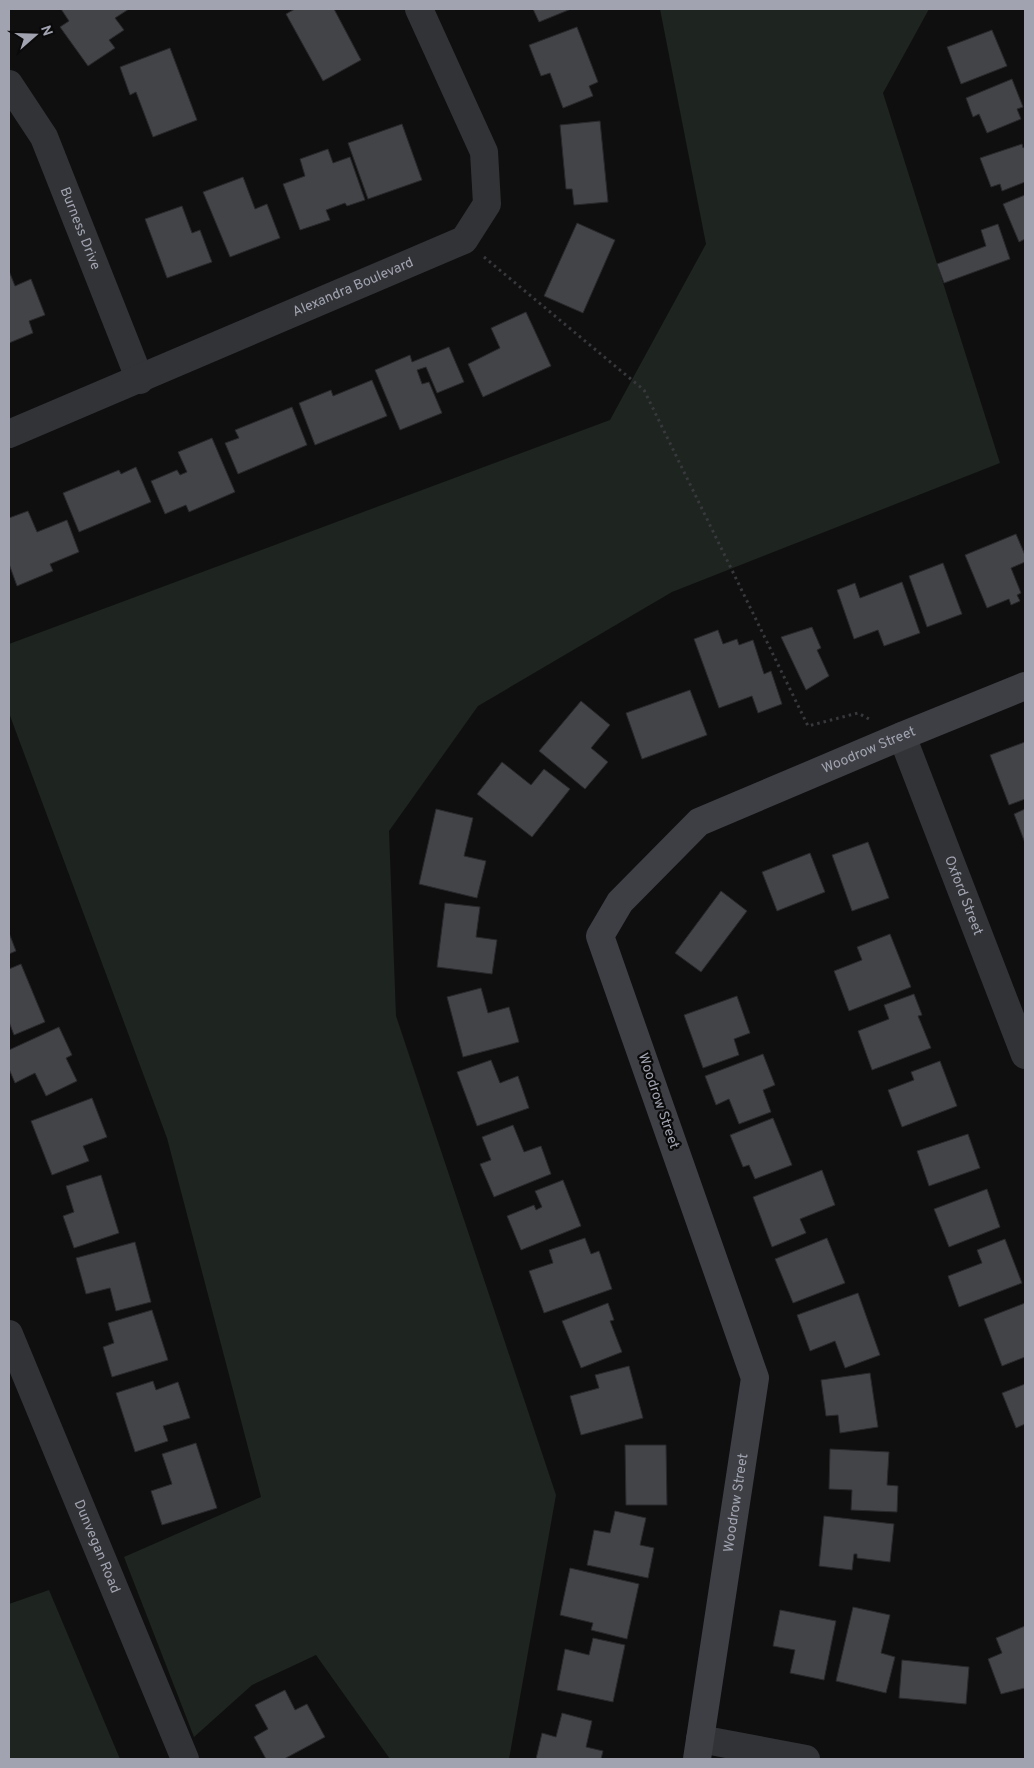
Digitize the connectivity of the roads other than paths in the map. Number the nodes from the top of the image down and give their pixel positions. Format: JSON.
{"nodes":[{"id":1,"x":419,"y":9,"type":"edge"},
{"id":2,"x":9,"y":84,"type":"edge"},
{"id":3,"x":140,"y":380,"type":"junction"},
{"id":4,"x":9,"y":434,"type":"edge"},
{"id":5,"x":1025,"y":686,"type":"edge"},
{"id":6,"x":902,"y":736,"type":"junction"},
{"id":7,"x":1025,"y":1055,"type":"edge"},
{"id":8,"x":9,"y":1334,"type":"edge"},
{"id":9,"x":699,"y":1749,"type":"edge"},
{"id":10,"x":185,"y":1759,"type":"edge"},
{"id":11,"x":806,"y":1759,"type":"edge"}],
"edges":[{"from":1,"to":3,"type":"street","name":"Alexandra Boulevard"},
{"from":2,"to":3,"type":"street","name":"Burness Drive"},
{"from":3,"to":4,"type":"street","name":"Alexandra Boulevard"},
{"from":5,"to":6,"type":"street","name":"Woodrow Street"},
{"from":6,"to":7,"type":"street","name":"Oxford Street"},
{"from":6,"to":9,"type":"street","name":"Woodrow Street"},
{"from":8,"to":10,"type":"street","name":"Dunvegan Road"},
{"from":9,"to":11,"type":"street"}]}
